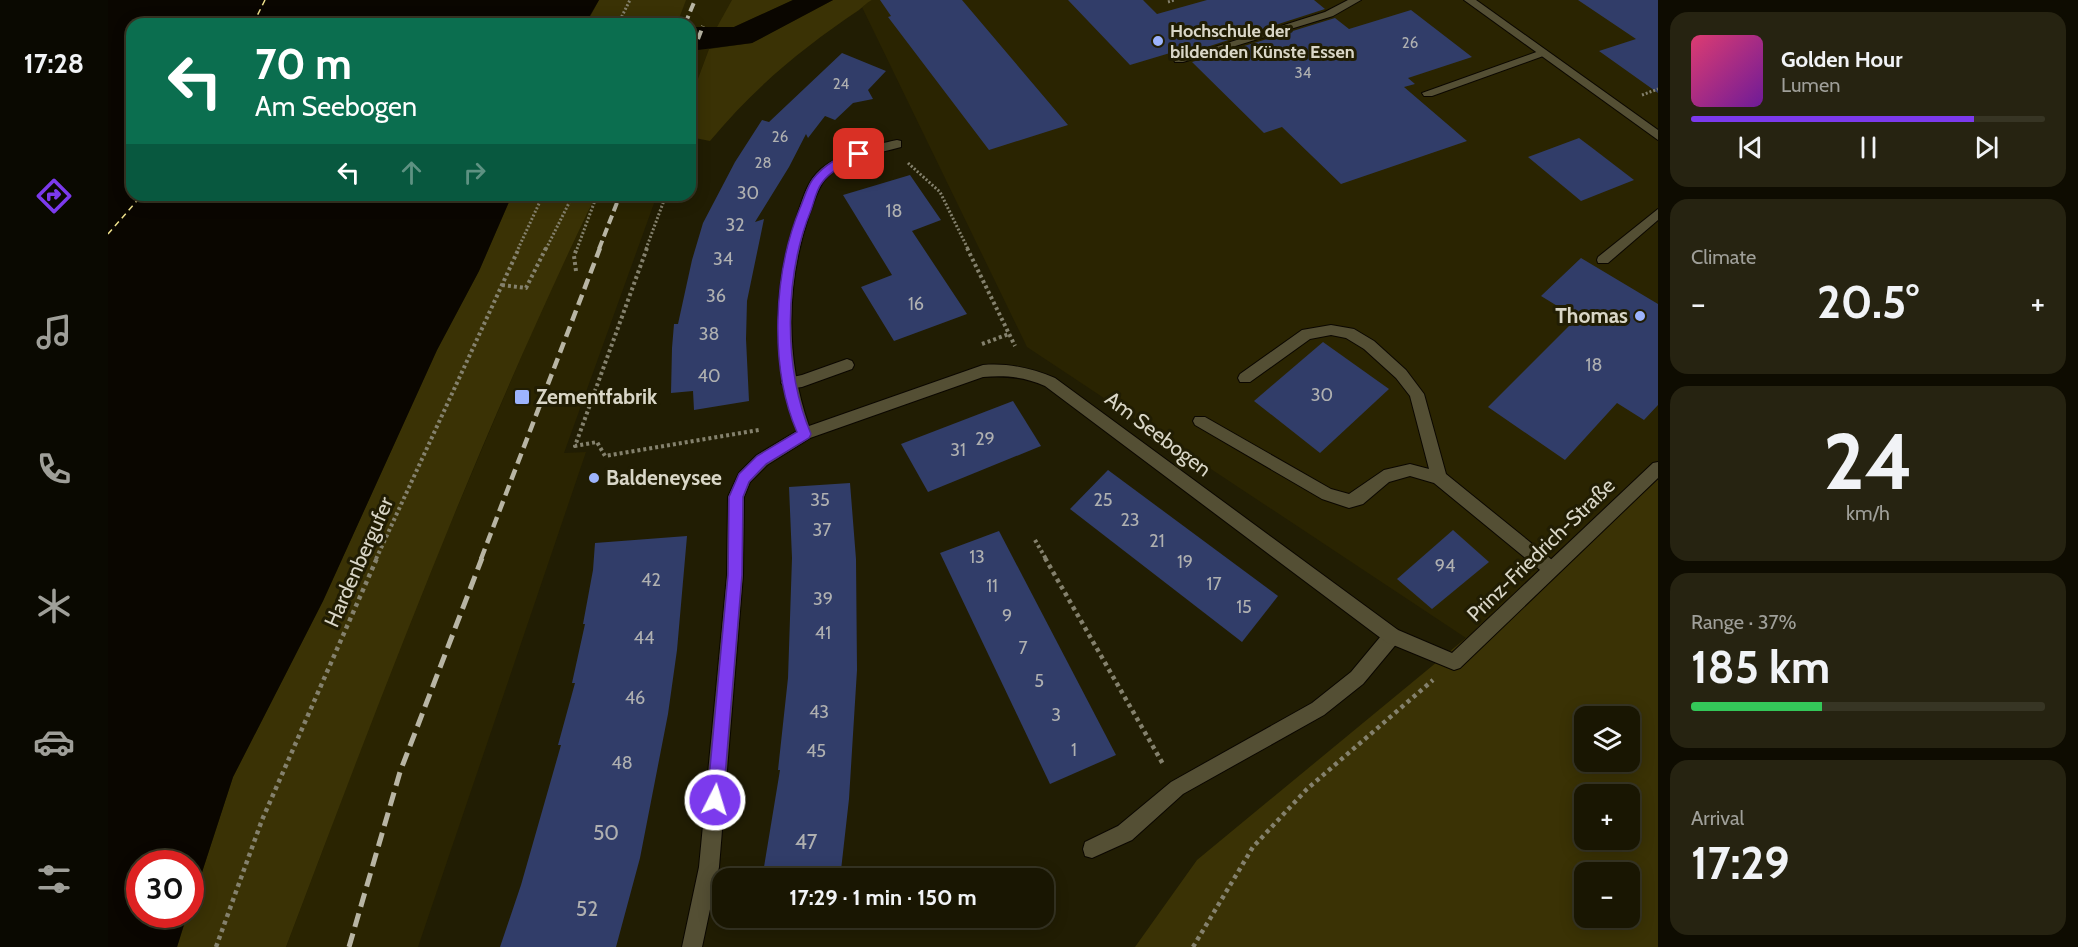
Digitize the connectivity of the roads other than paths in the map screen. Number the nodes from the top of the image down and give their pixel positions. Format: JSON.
{"nodes":[{"id":1,"x":1356,"y":0,"type":"edge"},
{"id":2,"x":1469,"y":0,"type":"edge"},
{"id":3,"x":1542,"y":53,"type":"junction"},
{"id":4,"x":1179,"y":60,"type":"dead end"},
{"id":5,"x":1428,"y":93,"type":"dead end"},
{"id":6,"x":1658,"y":136,"type":"edge"},
{"id":7,"x":897,"y":144,"type":"road end"},
{"id":8,"x":1658,"y":213,"type":"edge"},
{"id":9,"x":1603,"y":260,"type":"dead end"},
{"id":10,"x":847,"y":365,"type":"dead end"},
{"id":11,"x":1245,"y":378,"type":"dead end"},
{"id":12,"x":788,"y":383,"type":"junction"},
{"id":13,"x":1200,"y":422,"type":"dead end"},
{"id":14,"x":805,"y":434,"type":"junction"},
{"id":15,"x":1658,"y":468,"type":"edge"},
{"id":16,"x":1439,"y":478,"type":"junction"},
{"id":17,"x":1551,"y":569,"type":"junction"},
{"id":18,"x":1392,"y":636,"type":"junction"},
{"id":19,"x":1454,"y":662,"type":"joint"},
{"id":20,"x":1092,"y":849,"type":"dead end"},
{"id":21,"x":692,"y":947,"type":"edge"}],
"edges":[{"from":1,"to":4,"type":"street"},
{"from":2,"to":3,"type":"street"},
{"from":3,"to":5,"type":"street"},
{"from":3,"to":6,"type":"street"},
{"from":7,"to":12,"type":"street"},
{"from":8,"to":9,"type":"street"},
{"from":10,"to":12,"type":"street"},
{"from":11,"to":16,"type":"street"},
{"from":12,"to":14,"type":"street"},
{"from":13,"to":16,"type":"street"},
{"from":14,"to":18,"type":"street","name":"Am Seebogen"},
{"from":14,"to":21,"type":"street","name":"Am Seebogen"},
{"from":15,"to":17,"type":"street","name":"Prinz-Friedrich-Straße"},
{"from":16,"to":17,"type":"street"},
{"from":17,"to":19,"type":"street","name":"Prinz-Friedrich-Straße"},
{"from":18,"to":19,"type":"street","name":"Am Seebogen"},
{"from":18,"to":20,"type":"street"}]}
